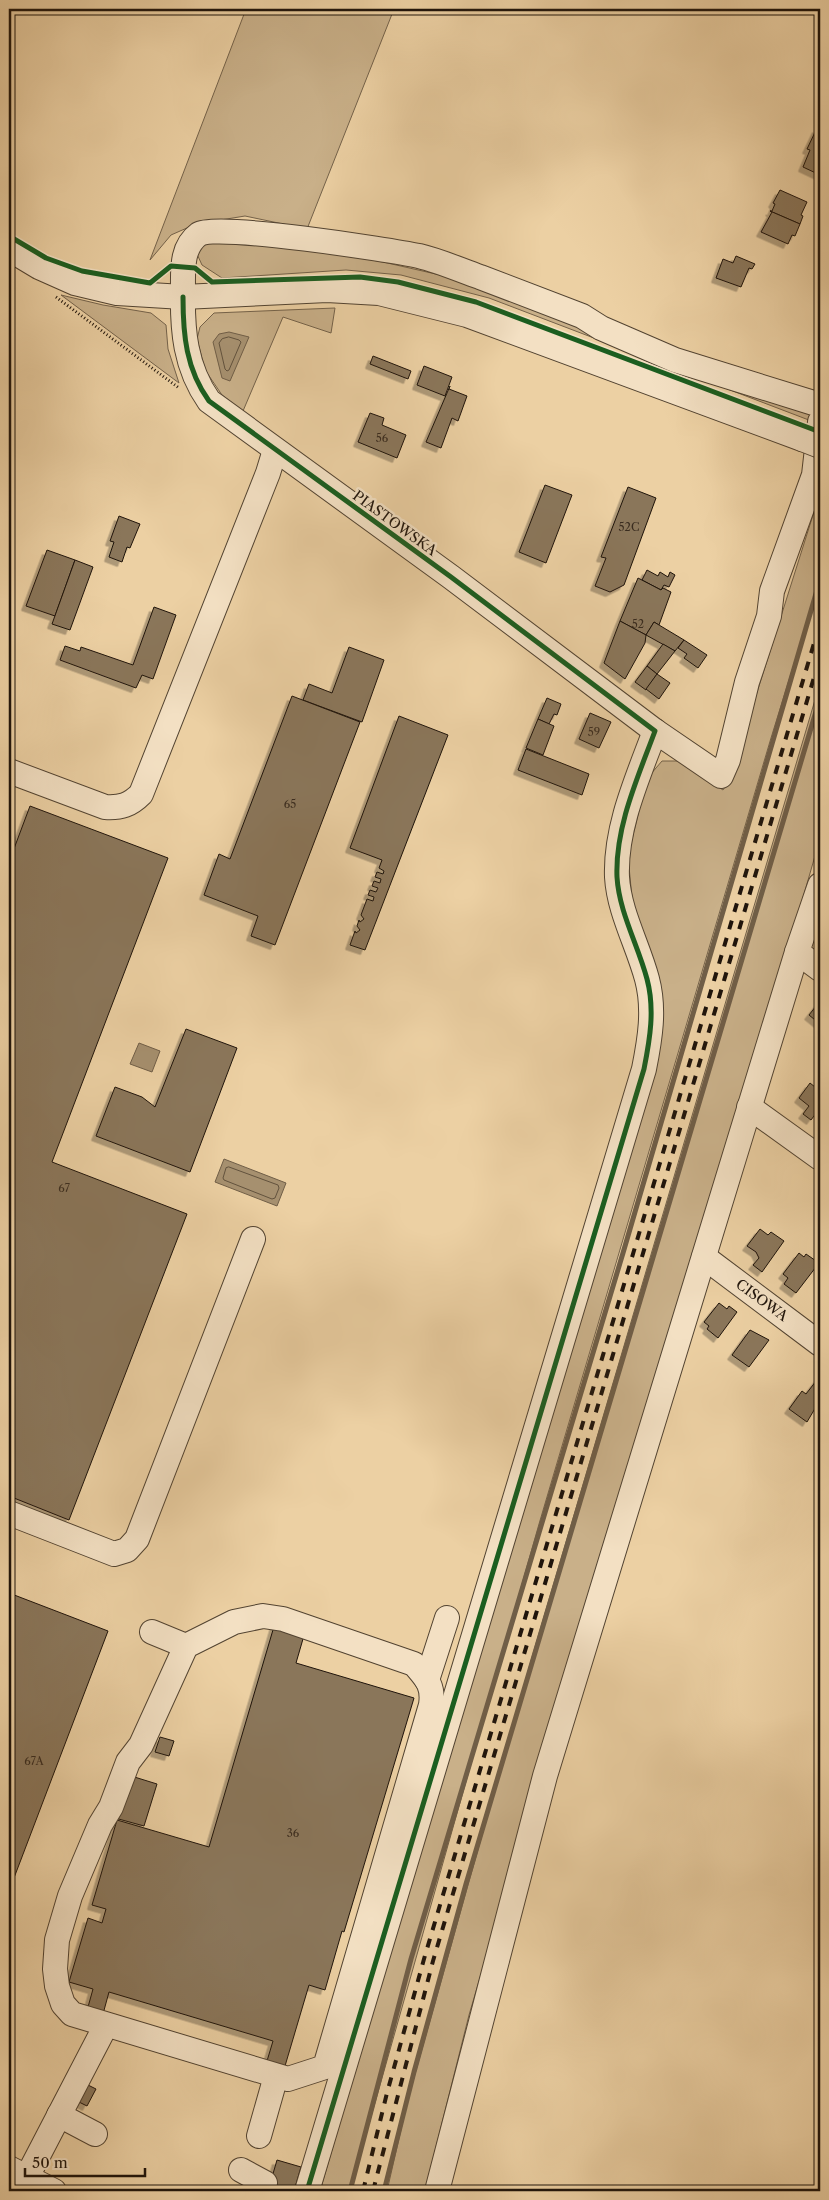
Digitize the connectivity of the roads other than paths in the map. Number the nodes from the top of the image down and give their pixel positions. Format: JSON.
{"nodes":[{"id":1,"x":9,"y":250,"type":"edge"},
{"id":2,"x":183,"y":297,"type":"junction"},
{"id":3,"x":820,"y":405,"type":"edge"},
{"id":4,"x":820,"y":422,"type":"edge"},
{"id":5,"x":811,"y":443,"type":"edge"},
{"id":6,"x":275,"y":450,"type":"junction"},
{"id":7,"x":817,"y":471,"type":"edge"},
{"id":8,"x":655,"y":731,"type":"junction"},
{"id":9,"x":9,"y":771,"type":"edge"},
{"id":10,"x":820,"y":885,"type":"edge"},
{"id":11,"x":797,"y":952,"type":"junction"},
{"id":12,"x":820,"y":970,"type":"edge"},
{"id":13,"x":749,"y":1107,"type":"junction"},
{"id":14,"x":820,"y":1158,"type":"edge"},
{"id":15,"x":253,"y":1239,"type":"dead end"},
{"id":16,"x":704,"y":1257,"type":"junction"},
{"id":17,"x":820,"y":1344,"type":"edge"},
{"id":18,"x":9,"y":1513,"type":"edge"},
{"id":19,"x":447,"y":1618,"type":"dead end"},
{"id":20,"x":152,"y":1632,"type":"dead end"},
{"id":21,"x":186,"y":1646,"type":"junction"},
{"id":22,"x":427,"y":1680,"type":"junction"},
{"id":23,"x":106,"y":2025,"type":"junction"},
{"id":24,"x":276,"y":2076,"type":"junction"},
{"id":25,"x":60,"y":2115,"type":"junction"},
{"id":26,"x":95,"y":2134,"type":"dead end"},
{"id":27,"x":259,"y":2136,"type":"dead end"},
{"id":28,"x":241,"y":2170,"type":"dead end"},
{"id":29,"x":18,"y":2172,"type":"edge"},
{"id":30,"x":265,"y":2183,"type":"dead end"},
{"id":31,"x":54,"y":2191,"type":"edge"},
{"id":32,"x":307,"y":2191,"type":"edge"},
{"id":33,"x":437,"y":2191,"type":"edge"}],
"edges":[{"from":1,"to":2,"type":"street"},
{"from":2,"to":3,"type":"street","name":"PIASTOWSKA"},
{"from":2,"to":5,"type":"street"},
{"from":2,"to":6,"type":"street","name":"PIASTOWSKA"},
{"from":4,"to":7,"type":"street"},
{"from":6,"to":8,"type":"street","name":"PIASTOWSKA"},
{"from":6,"to":9,"type":"street"},
{"from":7,"to":8,"type":"street","name":"PIASTOWSKA"},
{"from":8,"to":32,"type":"street"},
{"from":10,"to":11,"type":"street"},
{"from":11,"to":12,"type":"street"},
{"from":11,"to":13,"type":"street"},
{"from":13,"to":14,"type":"street"},
{"from":13,"to":16,"type":"street"},
{"from":15,"to":18,"type":"street"},
{"from":16,"to":17,"type":"street","name":"CISOWA"},
{"from":16,"to":33,"type":"street"},
{"from":19,"to":22,"type":"street"},
{"from":20,"to":21,"type":"street"},
{"from":21,"to":22,"type":"street"},
{"from":21,"to":23,"type":"street"},
{"from":22,"to":24,"type":"street"},
{"from":23,"to":24,"type":"street"},
{"from":23,"to":25,"type":"street"},
{"from":24,"to":27,"type":"street"},
{"from":25,"to":26,"type":"street"},
{"from":25,"to":29,"type":"street"},
{"from":28,"to":30,"type":"street"},
{"from":29,"to":31,"type":"street"}]}
